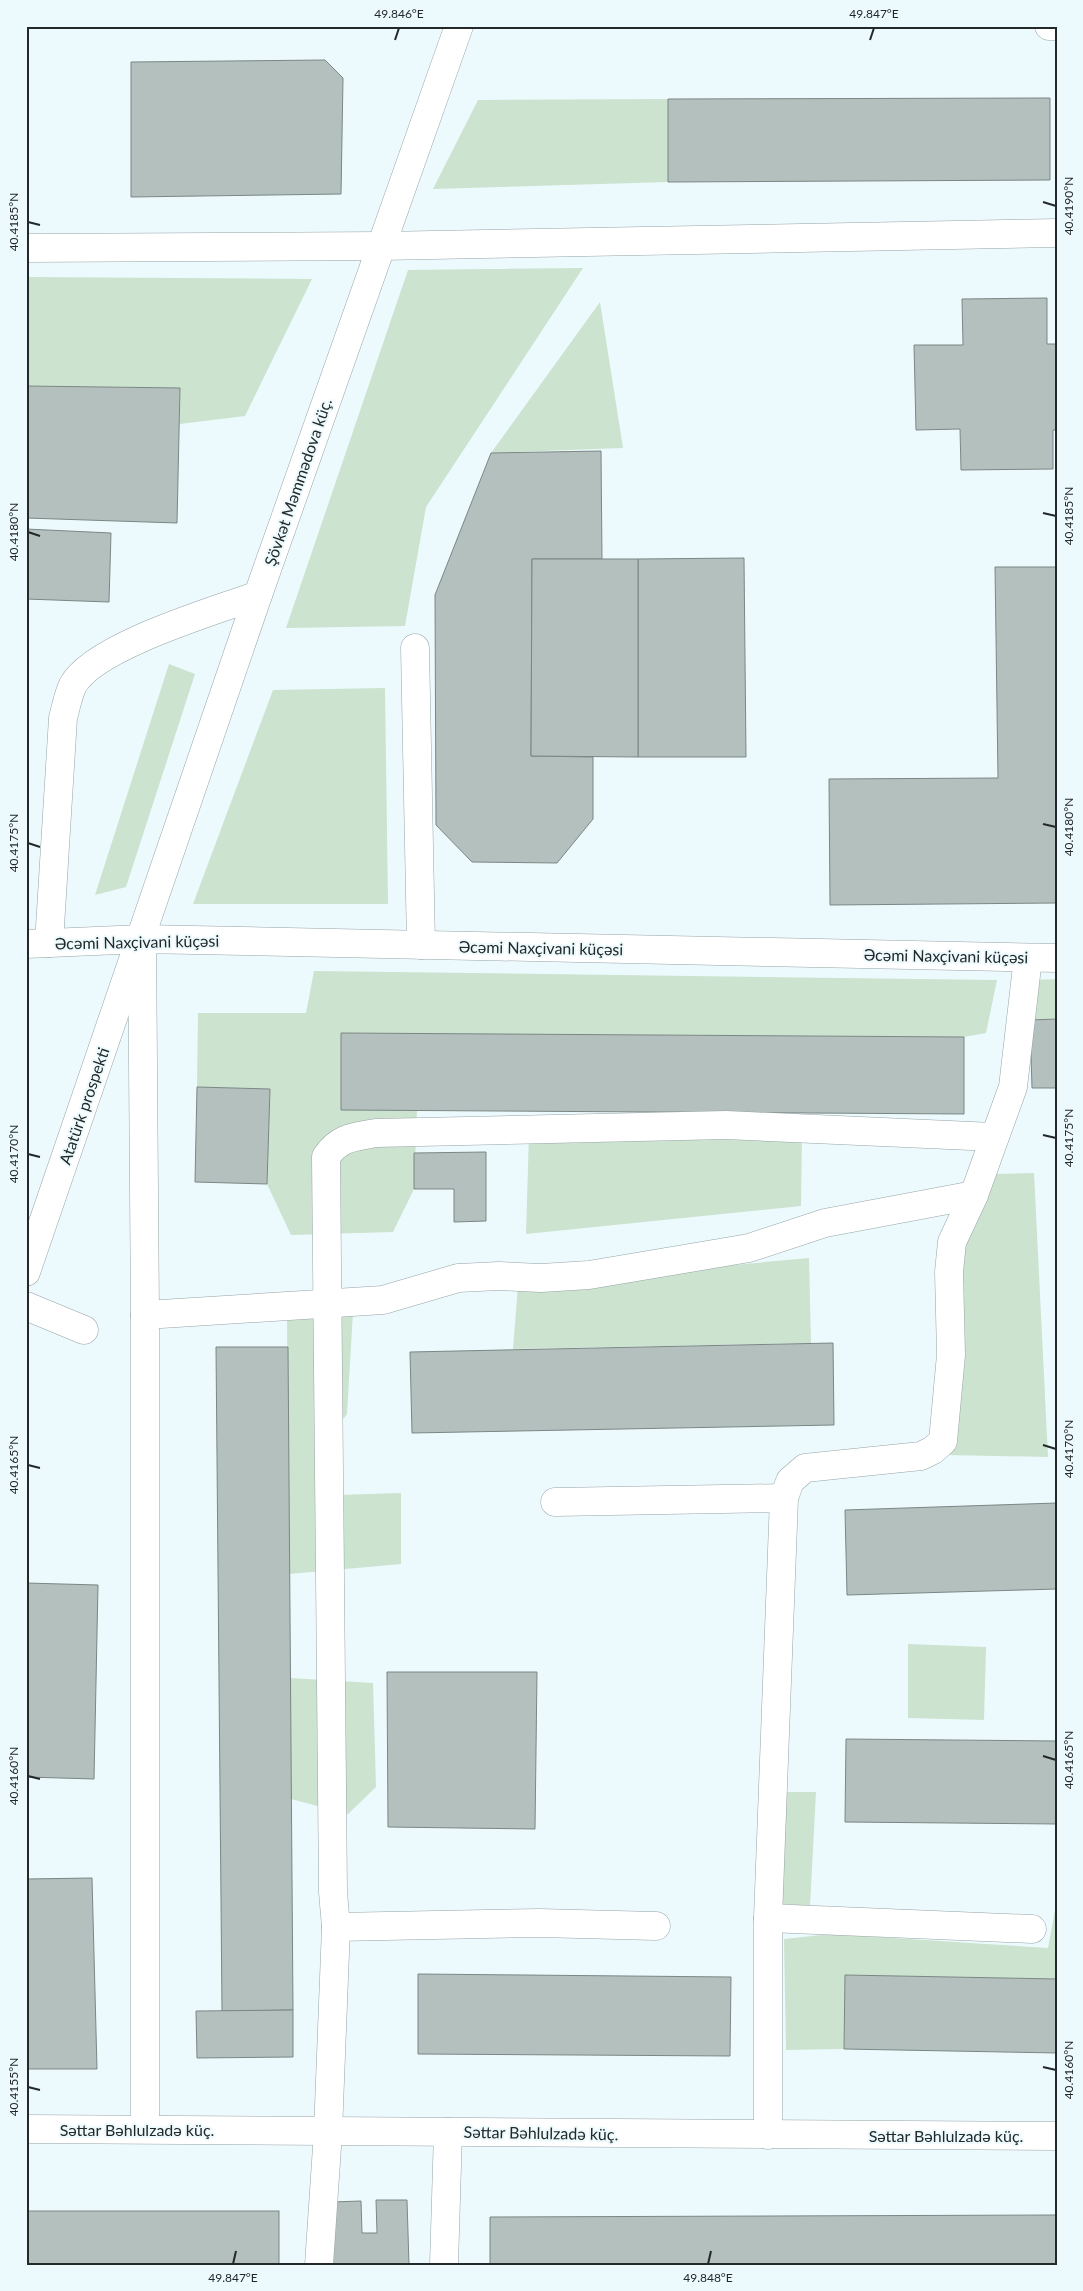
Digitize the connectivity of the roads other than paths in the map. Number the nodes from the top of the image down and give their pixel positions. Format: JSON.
{"nodes":[{"id":1,"x":459,"y":26,"type":"edge"},
{"id":2,"x":1049,"y":26,"type":"edge"},
{"id":3,"x":1057,"y":26,"type":"edge"},
{"id":4,"x":1057,"y":233,"type":"edge"},
{"id":5,"x":381,"y":246,"type":"junction"},
{"id":6,"x":26,"y":248,"type":"edge"},
{"id":7,"x":258,"y":596,"type":"junction"},
{"id":8,"x":415,"y":648,"type":"dead end"},
{"id":9,"x":142,"y":939,"type":"junction"},
{"id":10,"x":38,"y":943,"type":"edge"},
{"id":11,"x":421,"y":945,"type":"junction"},
{"id":12,"x":1028,"y":958,"type":"junction"},
{"id":13,"x":1057,"y":958,"type":"edge"},
{"id":14,"x":994,"y":1137,"type":"junction"},
{"id":15,"x":974,"y":1195,"type":"junction"},
{"id":16,"x":26,"y":1272,"type":"edge"},
{"id":17,"x":328,"y":1303,"type":"junction"},
{"id":18,"x":26,"y":1306,"type":"edge"},
{"id":19,"x":145,"y":1315,"type":"junction"},
{"id":20,"x":84,"y":1330,"type":"dead end"},
{"id":21,"x":784,"y":1498,"type":"junction"},
{"id":22,"x":555,"y":1502,"type":"dead end"},
{"id":23,"x":768,"y":1918,"type":"junction"},
{"id":24,"x":656,"y":1926,"type":"dead end"},
{"id":25,"x":336,"y":1928,"type":"junction"},
{"id":26,"x":1032,"y":1929,"type":"dead end"},
{"id":27,"x":26,"y":2129,"type":"edge"},
{"id":28,"x":144,"y":2129,"type":"junction"},
{"id":29,"x":328,"y":2132,"type":"junction"},
{"id":30,"x":448,"y":2132,"type":"junction"},
{"id":31,"x":768,"y":2136,"type":"junction"},
{"id":32,"x":1057,"y":2136,"type":"edge"},
{"id":33,"x":319,"y":2265,"type":"edge"},
{"id":34,"x":444,"y":2265,"type":"edge"}],
"edges":[{"from":1,"to":5,"type":"street","name":"Şövkət Məmmədova küç."},
{"from":2,"to":3,"type":"street"},
{"from":4,"to":5,"type":"street"},
{"from":5,"to":6,"type":"street"},
{"from":5,"to":7,"type":"street","name":"Şövkət Məmmədova küç."},
{"from":7,"to":9,"type":"street","name":"Şövkət Məmmədova küç."},
{"from":7,"to":10,"type":"street"},
{"from":8,"to":11,"type":"street"},
{"from":9,"to":10,"type":"street","name":"Əcəmi Naxçivani küçəsi"},
{"from":9,"to":11,"type":"street","name":"Əcəmi Naxçivani küçəsi"},
{"from":9,"to":16,"type":"street","name":"Atatürk prospekti"},
{"from":9,"to":19,"type":"street"},
{"from":11,"to":12,"type":"street","name":"Əcəmi Naxçivani küçəsi"},
{"from":12,"to":13,"type":"street","name":"Əcəmi Naxçivani küçəsi"},
{"from":12,"to":14,"type":"street"},
{"from":14,"to":15,"type":"street"},
{"from":14,"to":17,"type":"street"},
{"from":15,"to":17,"type":"street"},
{"from":15,"to":21,"type":"street"},
{"from":17,"to":19,"type":"street"},
{"from":17,"to":25,"type":"street"},
{"from":18,"to":20,"type":"street"},
{"from":19,"to":28,"type":"street"},
{"from":21,"to":22,"type":"street"},
{"from":21,"to":23,"type":"street"},
{"from":23,"to":26,"type":"street"},
{"from":23,"to":31,"type":"street"},
{"from":24,"to":25,"type":"street"},
{"from":25,"to":29,"type":"street"},
{"from":27,"to":28,"type":"street","name":"Səttar Bəhlulzadə küç."},
{"from":28,"to":29,"type":"street","name":"Səttar Bəhlulzadə küç."},
{"from":29,"to":30,"type":"street","name":"Səttar Bəhlulzadə küç."},
{"from":29,"to":33,"type":"street"},
{"from":30,"to":31,"type":"street","name":"Səttar Bəhlulzadə küç."},
{"from":30,"to":34,"type":"street"},
{"from":31,"to":32,"type":"street","name":"Səttar Bəhlulzadə küç."}]}
